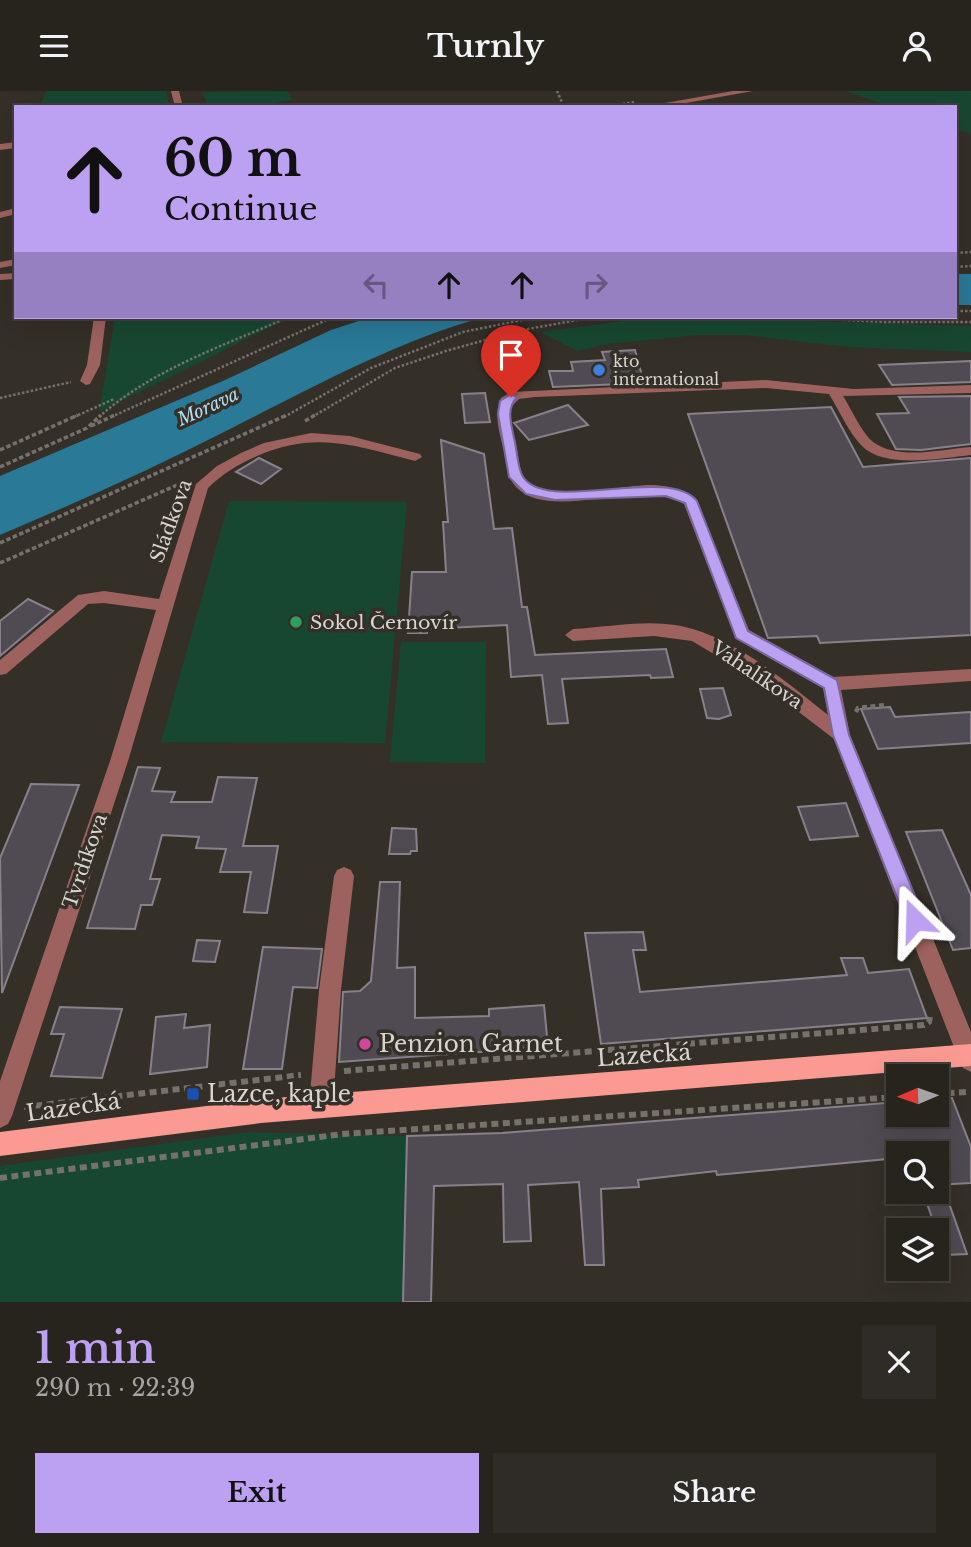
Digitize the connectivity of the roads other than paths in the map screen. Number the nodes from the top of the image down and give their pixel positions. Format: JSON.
{"nodes":[{"id":1,"x":749,"y":91,"type":"edge"},
{"id":2,"x":659,"y":105,"type":"edge"},
{"id":3,"x":100,"y":319,"type":"edge"},
{"id":4,"x":87,"y":379,"type":"road end"},
{"id":5,"x":971,"y":389,"type":"edge"},
{"id":6,"x":834,"y":392,"type":"junction"},
{"id":7,"x":971,"y":451,"type":"edge"},
{"id":8,"x":415,"y":457,"type":"dead end"},
{"id":9,"x":165,"y":605,"type":"junction"},
{"id":10,"x":573,"y":635,"type":"dead end"},
{"id":11,"x":0,"y":669,"type":"edge"},
{"id":12,"x":971,"y":675,"type":"edge"},
{"id":13,"x":831,"y":684,"type":"junction"},
{"id":14,"x":841,"y":735,"type":"junction"},
{"id":15,"x":344,"y":876,"type":"dead end"},
{"id":16,"x":970,"y":1057,"type":"edge"},
{"id":17,"x":321,"y":1106,"type":"junction"},
{"id":18,"x":0,"y":1116,"type":"edge"},
{"id":19,"x":0,"y":1144,"type":"edge"}],
"edges":[{"from":1,"to":2,"type":"street"},
{"from":3,"to":4,"type":"street"},
{"from":5,"to":6,"type":"street"},
{"from":6,"to":7,"type":"street"},
{"from":6,"to":13,"type":"street"},
{"from":8,"to":9,"type":"street","name":"Sládkova"},
{"from":9,"to":11,"type":"street"},
{"from":9,"to":18,"type":"street","name":"Tvrdíkova"},
{"from":10,"to":14,"type":"street","name":"Vahalíkova"},
{"from":12,"to":13,"type":"street"},
{"from":13,"to":14,"type":"street"},
{"from":14,"to":16,"type":"street"},
{"from":15,"to":17,"type":"street"},
{"from":16,"to":17,"type":"main road","name":"Lazecká"},
{"from":17,"to":19,"type":"main road","name":"Lazecká"}]}
